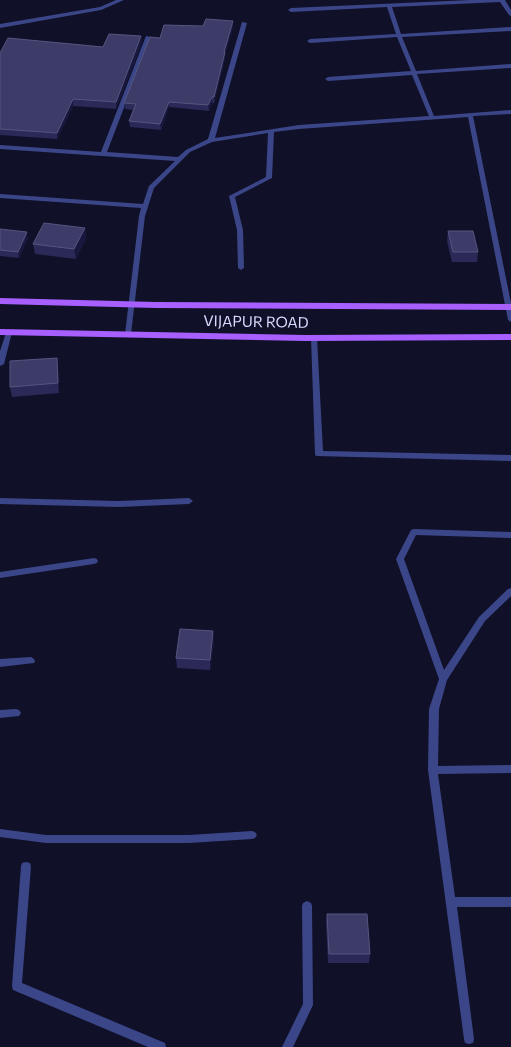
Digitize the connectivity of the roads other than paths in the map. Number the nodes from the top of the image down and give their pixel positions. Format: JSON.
{"nodes":[{"id":1,"x":121,"y":0,"type":"edge"},
{"id":2,"x":502,"y":0,"type":"edge"},
{"id":3,"x":389,"y":6,"type":"junction"},
{"id":4,"x":291,"y":10,"type":"dead end"},
{"id":5,"x":511,"y":14,"type":"edge"},
{"id":6,"x":244,"y":23,"type":"dead end"},
{"id":7,"x":0,"y":26,"type":"edge"},
{"id":8,"x":511,"y":29,"type":"edge"},
{"id":9,"x":399,"y":36,"type":"junction"},
{"id":10,"x":148,"y":37,"type":"edge"},
{"id":11,"x":310,"y":40,"type":"dead end"},
{"id":12,"x":511,"y":66,"type":"edge"},
{"id":13,"x":414,"y":73,"type":"junction"},
{"id":14,"x":328,"y":79,"type":"dead end"},
{"id":15,"x":511,"y":112,"type":"edge"},
{"id":16,"x":470,"y":114,"type":"junction"},
{"id":17,"x":432,"y":117,"type":"junction"},
{"id":18,"x":271,"y":131,"type":"junction"},
{"id":19,"x":211,"y":140,"type":"junction"},
{"id":20,"x":0,"y":147,"type":"edge"},
{"id":21,"x":103,"y":154,"type":"junction"},
{"id":22,"x":179,"y":159,"type":"junction"},
{"id":23,"x":0,"y":196,"type":"edge"},
{"id":24,"x":145,"y":206,"type":"junction"},
{"id":25,"x":241,"y":268,"type":"dead end"},
{"id":26,"x":0,"y":302,"type":"edge"},
{"id":27,"x":131,"y":304,"type":"junction"},
{"id":28,"x":510,"y":307,"type":"edge"},
{"id":29,"x":511,"y":320,"type":"edge"},
{"id":30,"x":4,"y":332,"type":"edge"},
{"id":31,"x":128,"y":334,"type":"junction"},
{"id":32,"x":511,"y":337,"type":"edge"},
{"id":33,"x":314,"y":338,"type":"junction"},
{"id":34,"x":0,"y":364,"type":"edge"},
{"id":35,"x":511,"y":458,"type":"edge"},
{"id":36,"x":0,"y":501,"type":"edge"},
{"id":37,"x":189,"y":501,"type":"dead end"},
{"id":38,"x":511,"y":535,"type":"edge"},
{"id":39,"x":94,"y":561,"type":"dead end"},
{"id":40,"x":0,"y":575,"type":"edge"},
{"id":41,"x":511,"y":591,"type":"edge"},
{"id":42,"x":31,"y":661,"type":"dead end"},
{"id":43,"x":0,"y":663,"type":"edge"},
{"id":44,"x":443,"y":679,"type":"junction"},
{"id":45,"x":16,"y":713,"type":"dead end"},
{"id":46,"x":0,"y":714,"type":"edge"},
{"id":47,"x":511,"y":769,"type":"edge"},
{"id":48,"x":434,"y":770,"type":"junction"},
{"id":49,"x":0,"y":833,"type":"edge"},
{"id":50,"x":252,"y":834,"type":"dead end"},
{"id":51,"x":26,"y":866,"type":"dead end"},
{"id":52,"x":451,"y":902,"type":"junction"},
{"id":53,"x":511,"y":902,"type":"edge"},
{"id":54,"x":307,"y":906,"type":"dead end"},
{"id":55,"x":469,"y":1039,"type":"dead end"},
{"id":56,"x":161,"y":1047,"type":"edge"},
{"id":57,"x":287,"y":1047,"type":"edge"}],
"edges":[{"from":1,"to":7,"type":"street"},
{"from":2,"to":3,"type":"street"},
{"from":2,"to":5,"type":"street"},
{"from":3,"to":4,"type":"street"},
{"from":3,"to":9,"type":"street"},
{"from":6,"to":19,"type":"street"},
{"from":8,"to":9,"type":"street"},
{"from":9,"to":11,"type":"street"},
{"from":9,"to":13,"type":"street"},
{"from":10,"to":21,"type":"street"},
{"from":12,"to":13,"type":"street"},
{"from":13,"to":14,"type":"street"},
{"from":13,"to":17,"type":"street"},
{"from":15,"to":16,"type":"street"},
{"from":16,"to":17,"type":"street"},
{"from":16,"to":28,"type":"street"},
{"from":17,"to":18,"type":"street"},
{"from":18,"to":19,"type":"street"},
{"from":18,"to":25,"type":"street"},
{"from":19,"to":22,"type":"street"},
{"from":20,"to":21,"type":"street"},
{"from":21,"to":22,"type":"street"},
{"from":22,"to":24,"type":"street"},
{"from":23,"to":24,"type":"street"},
{"from":24,"to":27,"type":"street"},
{"from":26,"to":27,"type":"main road","name":"VIJAPUR ROAD"},
{"from":27,"to":28,"type":"main road","name":"VIJAPUR ROAD"},
{"from":27,"to":31,"type":"street"},
{"from":28,"to":29,"type":"street"},
{"from":30,"to":31,"type":"main road","name":"VIJAPUR ROAD"},
{"from":30,"to":34,"type":"street"},
{"from":31,"to":33,"type":"main road","name":"VIJAPUR ROAD"},
{"from":32,"to":33,"type":"main road","name":"VIJAPUR ROAD"},
{"from":33,"to":35,"type":"street"},
{"from":36,"to":37,"type":"street"},
{"from":38,"to":44,"type":"street"},
{"from":39,"to":40,"type":"street"},
{"from":41,"to":44,"type":"street"},
{"from":42,"to":43,"type":"street"},
{"from":44,"to":48,"type":"street"},
{"from":45,"to":46,"type":"street"},
{"from":47,"to":48,"type":"street"},
{"from":48,"to":52,"type":"street"},
{"from":49,"to":50,"type":"street"},
{"from":51,"to":56,"type":"street"},
{"from":52,"to":53,"type":"street"},
{"from":52,"to":55,"type":"street"},
{"from":54,"to":57,"type":"street"}]}
